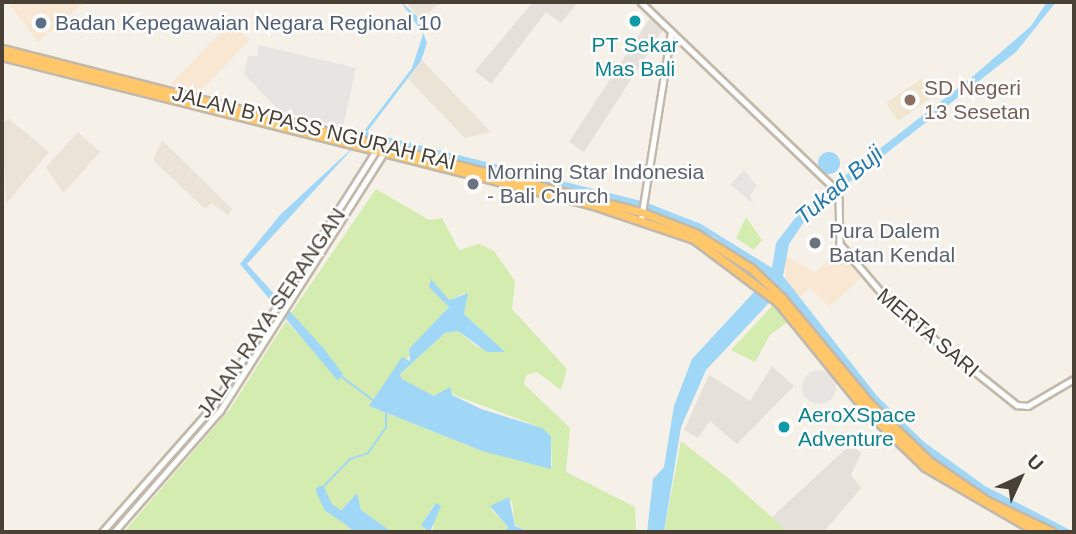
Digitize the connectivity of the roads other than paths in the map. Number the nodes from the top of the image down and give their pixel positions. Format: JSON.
{"nodes":[{"id":1,"x":641,"y":2,"type":"edge"},
{"id":2,"x":672,"y":31,"type":"junction"},
{"id":3,"x":2,"y":49,"type":"edge"},
{"id":4,"x":2,"y":56,"type":"edge"},
{"id":5,"x":103,"y":78,"type":"junction"},
{"id":6,"x":361,"y":144,"type":"junction"},
{"id":7,"x":380,"y":152,"type":"junction"},
{"id":8,"x":440,"y":164,"type":"junction"},
{"id":9,"x":641,"y":214,"type":"junction"},
{"id":10,"x":780,"y":300,"type":"junction"},
{"id":11,"x":1074,"y":379,"type":"edge"},
{"id":12,"x":102,"y":532,"type":"edge"},
{"id":13,"x":114,"y":532,"type":"edge"},
{"id":14,"x":1037,"y":532,"type":"edge"},
{"id":15,"x":1052,"y":532,"type":"edge"}],
"edges":[{"from":1,"to":2,"type":"street"},
{"from":2,"to":9,"type":"street"},
{"from":2,"to":11,"type":"street","name":"MERTA SARI"},
{"from":3,"to":5,"type":"highway","name":"JALAN BYPASS NGURAH RAI"},
{"from":4,"to":5,"type":"highway","name":"JALAN BYPASS NGURAH RAI"},
{"from":5,"to":6,"type":"highway","name":"JALAN BYPASS NGURAH RAI"},
{"from":6,"to":7,"type":"highway","name":"JALAN BYPASS NGURAH RAI"},
{"from":6,"to":8,"type":"highway","name":"JALAN BYPASS NGURAH RAI"},
{"from":7,"to":8,"type":"highway","name":"JALAN BYPASS NGURAH RAI"},
{"from":7,"to":12,"type":"street","name":"JALAN RAYA SERANGAN"},
{"from":7,"to":13,"type":"street","name":"JALAN RAYA SERANGAN"},
{"from":8,"to":9,"type":"highway","name":"JALAN BYPASS NGURAH RAI"},
{"from":9,"to":10,"type":"highway","name":"JALAN BYPASS NGURAH RAI"},
{"from":10,"to":14,"type":"highway","name":"JALAN BYPASS NGURAH RAI"},
{"from":10,"to":15,"type":"highway","name":"JALAN BYPASS NGURAH RAI"}]}
